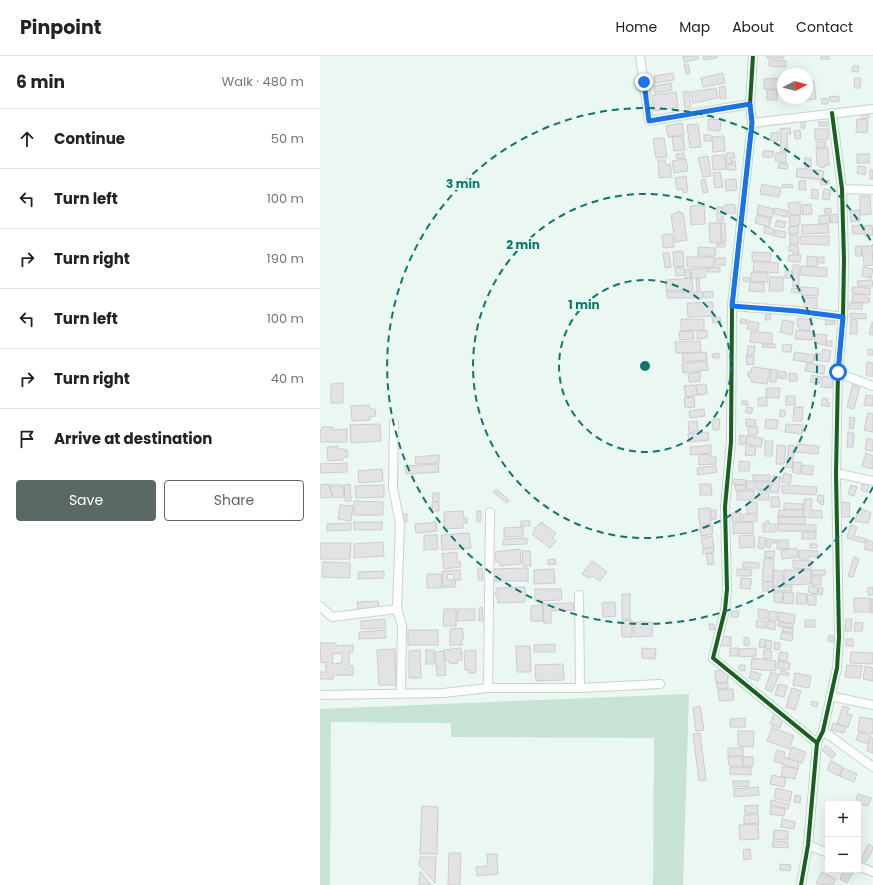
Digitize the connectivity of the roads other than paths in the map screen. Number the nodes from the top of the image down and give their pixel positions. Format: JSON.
{"nodes":[{"id":1,"x":640,"y":56,"type":"edge"},
{"id":2,"x":753,"y":56,"type":"edge"},
{"id":3,"x":750,"y":104,"type":"junction"},
{"id":4,"x":873,"y":108,"type":"edge"},
{"id":5,"x":832,"y":113,"type":"junction"},
{"id":6,"x":752,"y":123,"type":"junction"},
{"id":7,"x":842,"y":189,"type":"junction"},
{"id":8,"x":873,"y":190,"type":"edge"},
{"id":9,"x":732,"y":306,"type":"junction"},
{"id":10,"x":843,"y":317,"type":"junction"},
{"id":11,"x":838,"y":372,"type":"junction"},
{"id":12,"x":873,"y":386,"type":"edge"},
{"id":13,"x":394,"y":423,"type":"dead end"},
{"id":14,"x":836,"y":473,"type":"junction"},
{"id":15,"x":873,"y":481,"type":"edge"},
{"id":16,"x":490,"y":512,"type":"dead end"},
{"id":17,"x":579,"y":595,"type":"dead end"},
{"id":18,"x":320,"y":606,"type":"edge"},
{"id":19,"x":397,"y":609,"type":"junction"},
{"id":20,"x":660,"y":684,"type":"dead end"},
{"id":21,"x":488,"y":688,"type":"junction"},
{"id":22,"x":580,"y":688,"type":"junction"},
{"id":23,"x":401,"y":692,"type":"junction"},
{"id":24,"x":320,"y":694,"type":"edge"},
{"id":25,"x":830,"y":696,"type":"junction"},
{"id":26,"x":873,"y":704,"type":"edge"},
{"id":27,"x":823,"y":731,"type":"junction"},
{"id":28,"x":817,"y":743,"type":"junction"},
{"id":29,"x":873,"y":767,"type":"edge"},
{"id":30,"x":808,"y":845,"type":"junction"},
{"id":31,"x":825,"y":852,"type":"edge"},
{"id":32,"x":861,"y":867,"type":"edge"},
{"id":33,"x":873,"y":872,"type":"edge"},
{"id":34,"x":801,"y":885,"type":"edge"}],
"edges":[{"from":1,"to":3,"type":"street"},
{"from":2,"to":3,"type":"street"},
{"from":3,"to":6,"type":"street"},
{"from":4,"to":5,"type":"street"},
{"from":5,"to":6,"type":"street"},
{"from":5,"to":7,"type":"street"},
{"from":6,"to":9,"type":"street"},
{"from":7,"to":8,"type":"street"},
{"from":7,"to":10,"type":"street"},
{"from":9,"to":10,"type":"street"},
{"from":9,"to":28,"type":"street"},
{"from":10,"to":11,"type":"street"},
{"from":11,"to":12,"type":"street"},
{"from":11,"to":14,"type":"street"},
{"from":13,"to":19,"type":"street"},
{"from":14,"to":15,"type":"street"},
{"from":14,"to":25,"type":"street"},
{"from":16,"to":21,"type":"street"},
{"from":17,"to":22,"type":"street"},
{"from":18,"to":19,"type":"street"},
{"from":19,"to":23,"type":"street"},
{"from":20,"to":22,"type":"street"},
{"from":21,"to":22,"type":"street"},
{"from":21,"to":23,"type":"street"},
{"from":23,"to":24,"type":"street"},
{"from":25,"to":26,"type":"street"},
{"from":25,"to":27,"type":"street"},
{"from":27,"to":28,"type":"street"},
{"from":27,"to":29,"type":"street"},
{"from":28,"to":30,"type":"street"},
{"from":30,"to":31,"type":"street"},
{"from":30,"to":34,"type":"street"},
{"from":32,"to":33,"type":"street"}]}
